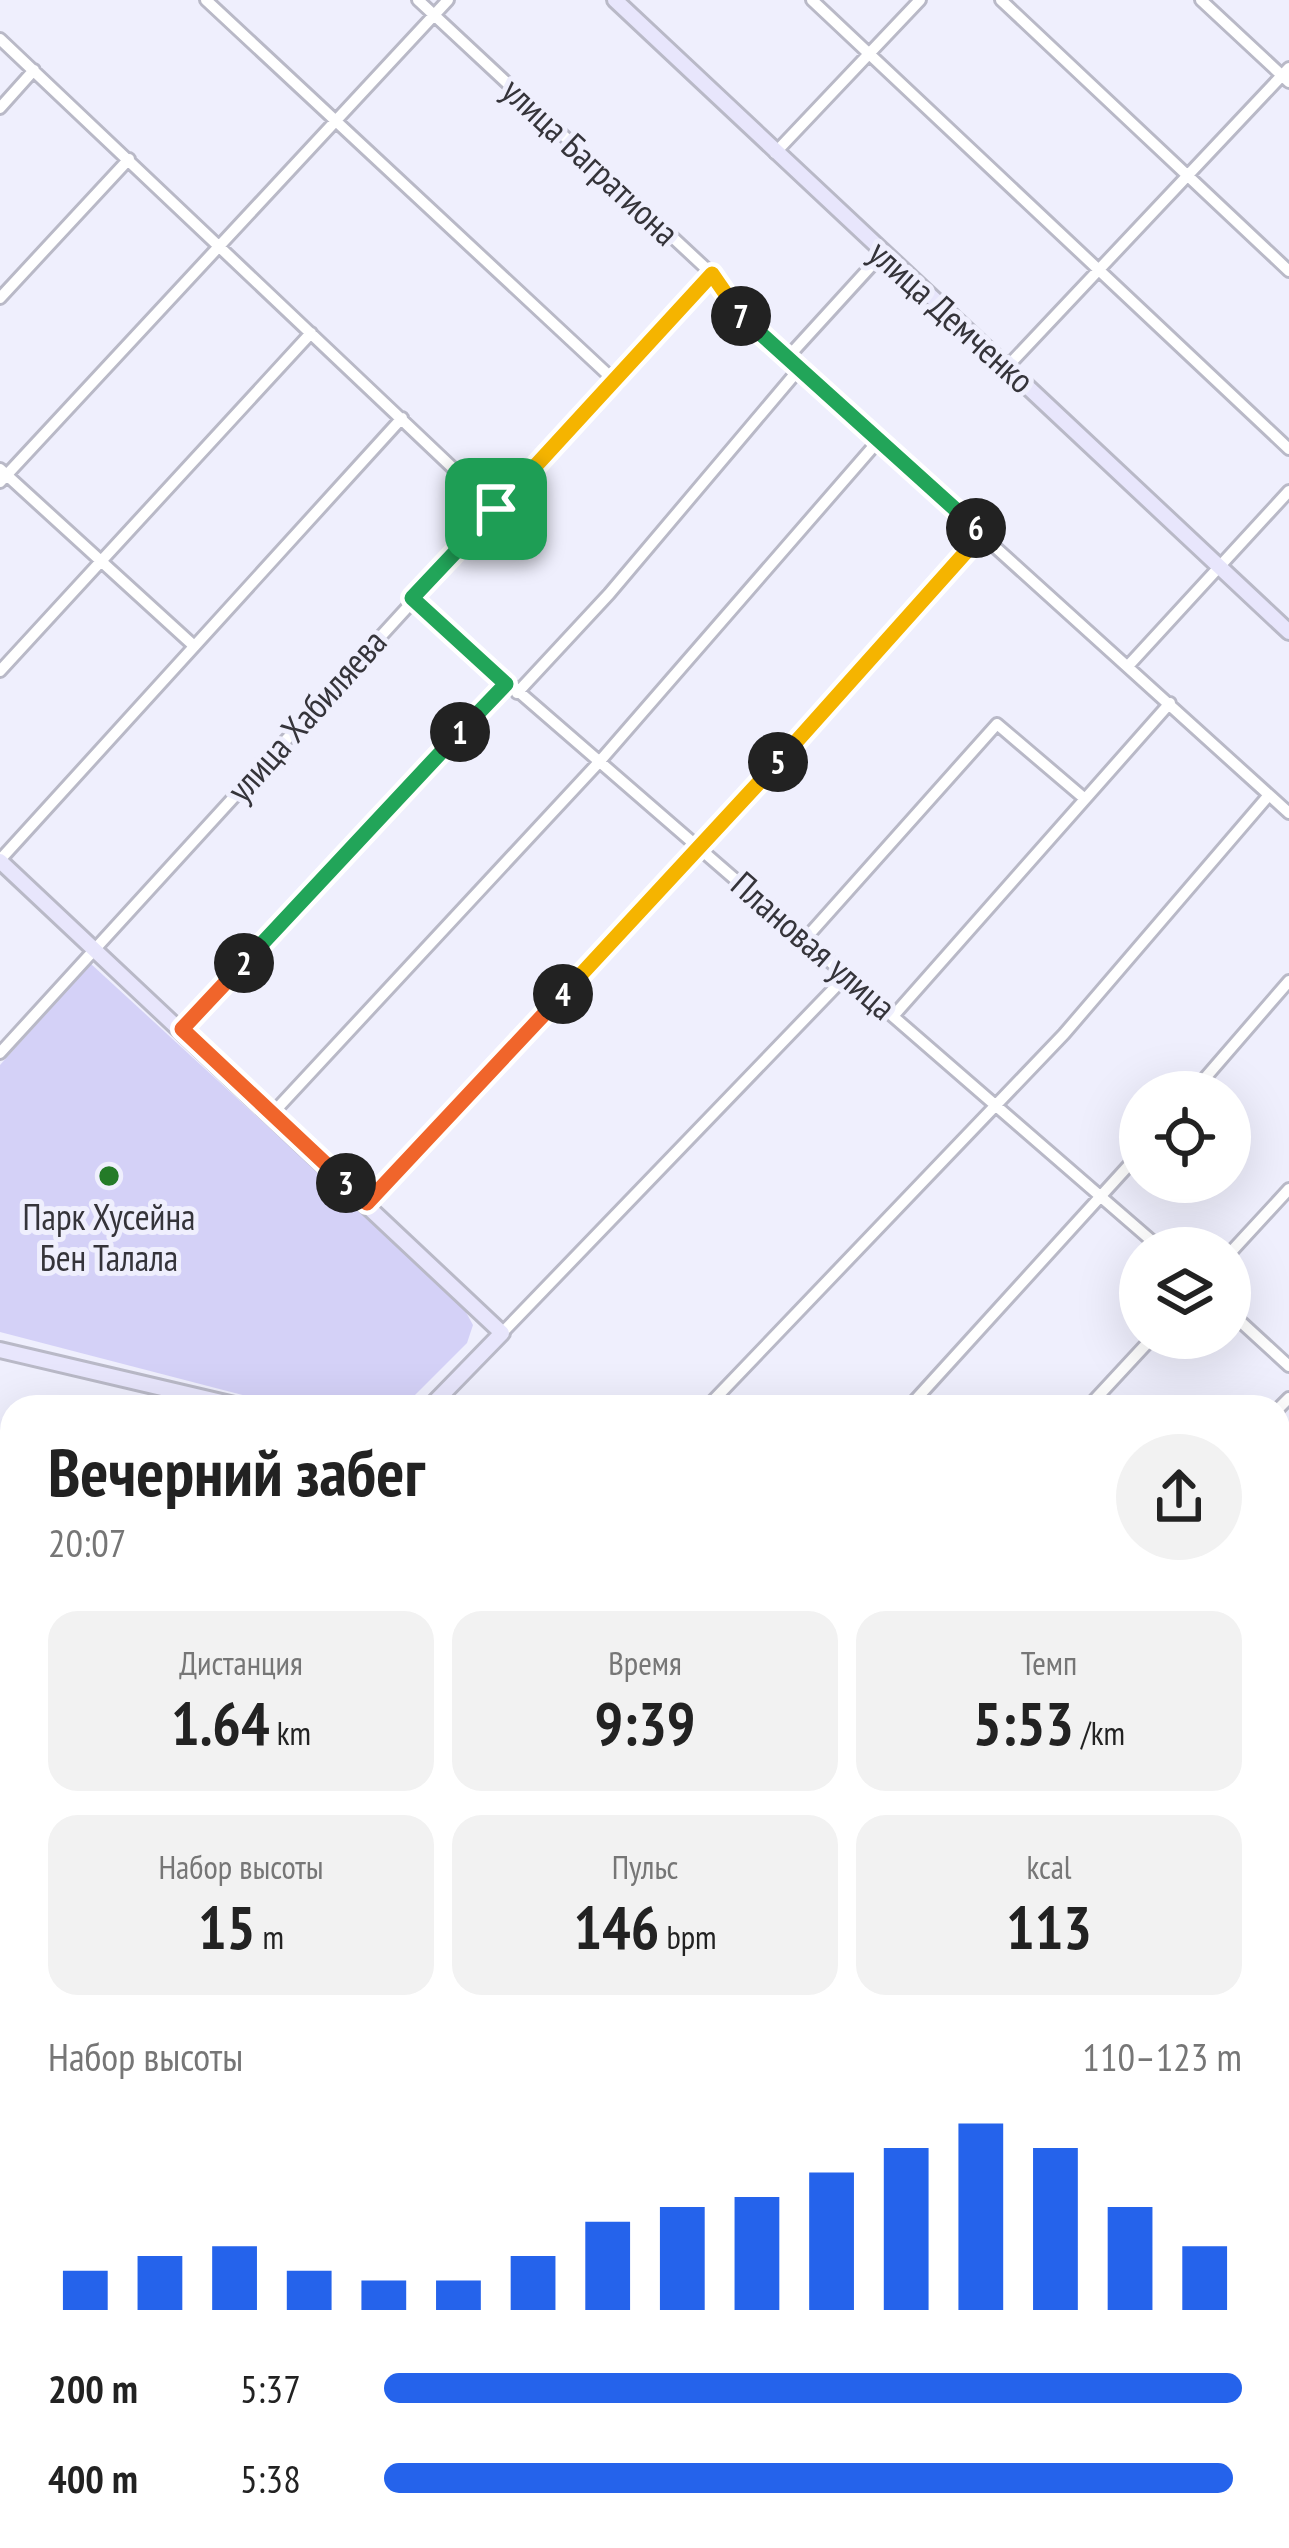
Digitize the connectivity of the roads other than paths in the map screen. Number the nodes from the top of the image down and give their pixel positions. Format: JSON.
{"nodes":[{"id":1,"x":206,"y":0,"type":"edge"},
{"id":2,"x":418,"y":0,"type":"edge"},
{"id":3,"x":448,"y":0,"type":"edge"},
{"id":4,"x":615,"y":0,"type":"edge"},
{"id":5,"x":812,"y":0,"type":"edge"},
{"id":6,"x":920,"y":0,"type":"edge"},
{"id":7,"x":1001,"y":0,"type":"edge"},
{"id":8,"x":1201,"y":0,"type":"edge"},
{"id":9,"x":434,"y":15,"type":"junction"},
{"id":10,"x":0,"y":39,"type":"edge"},
{"id":11,"x":869,"y":53,"type":"junction"},
{"id":12,"x":34,"y":70,"type":"junction"},
{"id":13,"x":1287,"y":75,"type":"edge"},
{"id":14,"x":0,"y":108,"type":"edge"},
{"id":15,"x":333,"y":122,"type":"junction"},
{"id":16,"x":775,"y":153,"type":"junction"},
{"id":17,"x":129,"y":159,"type":"junction"},
{"id":18,"x":1186,"y":176,"type":"junction"},
{"id":19,"x":218,"y":248,"type":"junction"},
{"id":20,"x":882,"y":254,"type":"junction"},
{"id":21,"x":1101,"y":271,"type":"junction"},
{"id":22,"x":1289,"y":271,"type":"edge"},
{"id":23,"x":712,"y":274,"type":"junction"},
{"id":24,"x":0,"y":298,"type":"edge"},
{"id":25,"x":311,"y":333,"type":"junction"},
{"id":26,"x":788,"y":357,"type":"junction"},
{"id":27,"x":1008,"y":366,"type":"junction"},
{"id":28,"x":800,"y":368,"type":"junction"},
{"id":29,"x":616,"y":383,"type":"junction"},
{"id":30,"x":401,"y":418,"type":"junction"},
{"id":31,"x":879,"y":440,"type":"junction"},
{"id":32,"x":1289,"y":449,"type":"edge"},
{"id":33,"x":2,"y":475,"type":"edge"},
{"id":34,"x":1289,"y":491,"type":"edge"},
{"id":35,"x":496,"y":509,"type":"junction"},
{"id":36,"x":982,"y":534,"type":"junction"},
{"id":37,"x":97,"y":563,"type":"junction"},
{"id":38,"x":1219,"y":567,"type":"junction"},
{"id":39,"x":412,"y":598,"type":"junction"},
{"id":40,"x":1289,"y":632,"type":"edge"},
{"id":41,"x":193,"y":645,"type":"junction"},
{"id":42,"x":1129,"y":665,"type":"junction"},
{"id":43,"x":0,"y":670,"type":"edge"},
{"id":44,"x":506,"y":684,"type":"junction"},
{"id":45,"x":517,"y":693,"type":"junction"},
{"id":46,"x":1170,"y":703,"type":"junction"},
{"id":47,"x":600,"y":760,"type":"junction"},
{"id":48,"x":1269,"y":795,"type":"junction"},
{"id":49,"x":1085,"y":800,"type":"junction"},
{"id":50,"x":1289,"y":813,"type":"edge"},
{"id":51,"x":701,"y":848,"type":"junction"},
{"id":52,"x":0,"y":861,"type":"edge"},
{"id":53,"x":806,"y":938,"type":"junction"},
{"id":54,"x":95,"y":948,"type":"junction"},
{"id":55,"x":848,"y":974,"type":"junction"},
{"id":56,"x":1289,"y":981,"type":"edge"},
{"id":57,"x":895,"y":1015,"type":"junction"},
{"id":58,"x":182,"y":1029,"type":"junction"},
{"id":59,"x":0,"y":1053,"type":"edge"},
{"id":60,"x":1211,"y":1071,"type":"edge"},
{"id":61,"x":996,"y":1104,"type":"junction"},
{"id":62,"x":272,"y":1114,"type":"junction"},
{"id":63,"x":1119,"y":1177,"type":"edge"},
{"id":64,"x":1289,"y":1189,"type":"edge"},
{"id":65,"x":1102,"y":1197,"type":"junction"},
{"id":66,"x":367,"y":1203,"type":"junction"},
{"id":67,"x":1136,"y":1227,"type":"edge"},
{"id":68,"x":1251,"y":1230,"type":"edge"},
{"id":69,"x":1251,"y":1331,"type":"edge"},
{"id":70,"x":502,"y":1333,"type":"junction"},
{"id":71,"x":0,"y":1350,"type":"edge"},
{"id":72,"x":1132,"y":1359,"type":"edge"},
{"id":73,"x":1289,"y":1366,"type":"edge"},
{"id":74,"x":192,"y":1395,"type":"edge"},
{"id":75,"x":442,"y":1395,"type":"edge"},
{"id":76,"x":718,"y":1395,"type":"edge"},
{"id":77,"x":920,"y":1395,"type":"edge"},
{"id":78,"x":1099,"y":1395,"type":"edge"}],
"edges":[{"from":1,"to":15,"type":"street"},
{"from":2,"to":9,"type":"street","name":"улица Багратиона"},
{"from":3,"to":9,"type":"street"},
{"from":4,"to":16,"type":"street","name":"улица Демченко"},
{"from":5,"to":11,"type":"street"},
{"from":6,"to":11,"type":"street"},
{"from":7,"to":18,"type":"street"},
{"from":8,"to":13,"type":"street"},
{"from":9,"to":15,"type":"street"},
{"from":9,"to":23,"type":"street","name":"улица Багратиона"},
{"from":10,"to":12,"type":"street"},
{"from":11,"to":16,"type":"street"},
{"from":11,"to":21,"type":"street"},
{"from":12,"to":14,"type":"street"},
{"from":12,"to":17,"type":"street"},
{"from":13,"to":18,"type":"street"},
{"from":15,"to":19,"type":"street"},
{"from":15,"to":29,"type":"street"},
{"from":16,"to":20,"type":"street","name":"улица Демченко"},
{"from":17,"to":19,"type":"street"},
{"from":17,"to":24,"type":"street"},
{"from":18,"to":21,"type":"street"},
{"from":18,"to":22,"type":"street"},
{"from":19,"to":25,"type":"street"},
{"from":19,"to":33,"type":"street"},
{"from":20,"to":26,"type":"street"},
{"from":20,"to":27,"type":"street","name":"улица Демченко"},
{"from":21,"to":27,"type":"street"},
{"from":21,"to":32,"type":"street"},
{"from":23,"to":26,"type":"street","name":"улица Багратиона"},
{"from":23,"to":29,"type":"street","name":"улица Хабиляева"},
{"from":25,"to":30,"type":"street"},
{"from":25,"to":37,"type":"street"},
{"from":26,"to":28,"type":"street","name":"улица Багратиона"},
{"from":27,"to":38,"type":"street","name":"улица Демченко"},
{"from":28,"to":31,"type":"street","name":"улица Багратиона"},
{"from":28,"to":45,"type":"street"},
{"from":29,"to":35,"type":"street","name":"улица Хабиляева"},
{"from":30,"to":35,"type":"street"},
{"from":30,"to":41,"type":"street"},
{"from":31,"to":36,"type":"street","name":"улица Багратиона"},
{"from":31,"to":47,"type":"street"},
{"from":33,"to":37,"type":"street"},
{"from":34,"to":38,"type":"street"},
{"from":35,"to":39,"type":"street","name":"улица Хабиляева"},
{"from":36,"to":42,"type":"street","name":"улица Багратиона"},
{"from":36,"to":51,"type":"street"},
{"from":37,"to":41,"type":"street"},
{"from":37,"to":43,"type":"street"},
{"from":38,"to":40,"type":"street","name":"улица Демченко"},
{"from":38,"to":42,"type":"street"},
{"from":39,"to":44,"type":"street","name":"Плановая улица"},
{"from":39,"to":54,"type":"street","name":"улица Хабиляева"},
{"from":41,"to":52,"type":"street"},
{"from":42,"to":46,"type":"street","name":"улица Багратиона"},
{"from":44,"to":45,"type":"street","name":"Плановая улица"},
{"from":44,"to":58,"type":"street"},
{"from":45,"to":47,"type":"street","name":"Плановая улица"},
{"from":46,"to":48,"type":"street","name":"улица Багратиона"},
{"from":46,"to":49,"type":"street"},
{"from":47,"to":51,"type":"street","name":"Плановая улица"},
{"from":47,"to":62,"type":"street"},
{"from":48,"to":50,"type":"street","name":"улица Багратиона"},
{"from":48,"to":61,"type":"street"},
{"from":49,"to":53,"type":"street"},
{"from":49,"to":57,"type":"street"},
{"from":51,"to":53,"type":"street","name":"Плановая улица"},
{"from":51,"to":66,"type":"street"},
{"from":52,"to":54,"type":"street"},
{"from":53,"to":55,"type":"street","name":"Плановая улица"},
{"from":54,"to":58,"type":"street"},
{"from":54,"to":59,"type":"street","name":"улица Хабиляева"},
{"from":55,"to":57,"type":"street","name":"Плановая улица"},
{"from":55,"to":70,"type":"street"},
{"from":56,"to":60,"type":"street"},
{"from":57,"to":61,"type":"street","name":"Плановая улица"},
{"from":58,"to":62,"type":"street"},
{"from":61,"to":65,"type":"street","name":"Плановая улица"},
{"from":61,"to":76,"type":"street"},
{"from":62,"to":66,"type":"street"},
{"from":63,"to":65,"type":"street"},
{"from":64,"to":68,"type":"street"},
{"from":65,"to":67,"type":"street","name":"Плановая улица"},
{"from":65,"to":77,"type":"street"},
{"from":66,"to":70,"type":"street"},
{"from":69,"to":73,"type":"street"},
{"from":70,"to":75,"type":"street"},
{"from":71,"to":74,"type":"street"},
{"from":72,"to":78,"type":"street"}]}
